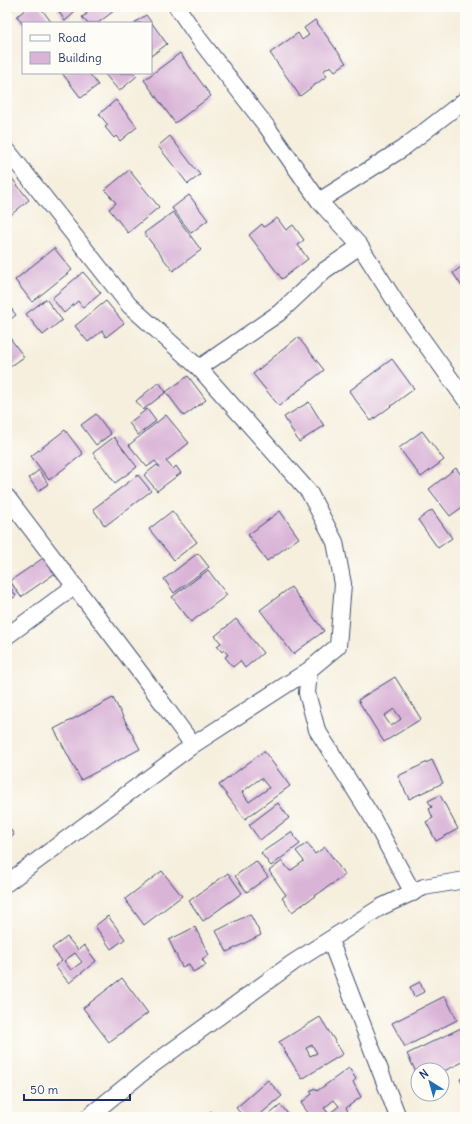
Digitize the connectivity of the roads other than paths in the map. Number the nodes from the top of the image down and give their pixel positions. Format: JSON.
{"nodes":[{"id":1,"x":178,"y":7,"type":"edge"},
{"id":2,"x":465,"y":100,"type":"edge"},
{"id":3,"x":7,"y":150,"type":"edge"},
{"id":4,"x":319,"y":201,"type":"junction"},
{"id":5,"x":360,"y":246,"type":"junction"},
{"id":6,"x":199,"y":368,"type":"junction"},
{"id":7,"x":465,"y":399,"type":"edge"},
{"id":8,"x":7,"y":497,"type":"edge"},
{"id":9,"x":75,"y":586,"type":"junction"},
{"id":10,"x":7,"y":636,"type":"edge"},
{"id":11,"x":309,"y":670,"type":"junction"},
{"id":12,"x":193,"y":745,"type":"junction"},
{"id":13,"x":465,"y":880,"type":"edge"},
{"id":14,"x":7,"y":883,"type":"edge"},
{"id":15,"x":412,"y":893,"type":"junction"},
{"id":16,"x":330,"y":940,"type":"junction"},
{"id":17,"x":88,"y":1117,"type":"edge"},
{"id":18,"x":398,"y":1117,"type":"edge"}],
"edges":[{"from":1,"to":4,"type":"street"},
{"from":2,"to":4,"type":"street"},
{"from":3,"to":6,"type":"street"},
{"from":4,"to":5,"type":"street"},
{"from":5,"to":6,"type":"street"},
{"from":5,"to":7,"type":"street"},
{"from":6,"to":11,"type":"street"},
{"from":8,"to":9,"type":"street"},
{"from":9,"to":10,"type":"street"},
{"from":9,"to":12,"type":"street"},
{"from":11,"to":12,"type":"street"},
{"from":11,"to":15,"type":"street"},
{"from":12,"to":14,"type":"street"},
{"from":13,"to":15,"type":"street"},
{"from":15,"to":16,"type":"street"},
{"from":16,"to":17,"type":"street"},
{"from":16,"to":18,"type":"street"}]}
